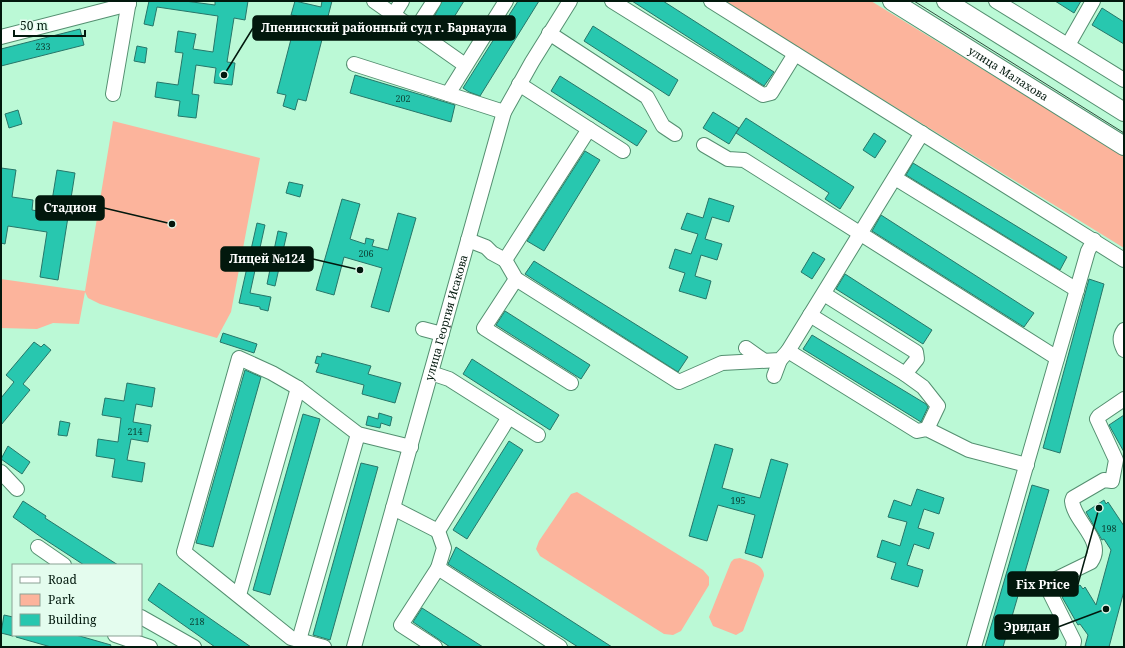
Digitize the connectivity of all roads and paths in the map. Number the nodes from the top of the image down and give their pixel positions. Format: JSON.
{"nodes":[{"id":1,"x":374,"y":1,"type":"edge"},
{"id":2,"x":402,"y":1,"type":"edge"},
{"id":3,"x":434,"y":1,"type":"edge"},
{"id":4,"x":506,"y":1,"type":"edge"},
{"id":5,"x":570,"y":1,"type":"edge"},
{"id":6,"x":612,"y":1,"type":"edge"},
{"id":7,"x":711,"y":1,"type":"edge"},
{"id":8,"x":892,"y":1,"type":"edge"},
{"id":9,"x":946,"y":1,"type":"edge"},
{"id":10,"x":996,"y":1,"type":"edge"},
{"id":11,"x":1093,"y":1,"type":"edge"},
{"id":12,"x":129,"y":2,"type":"edge"},
{"id":13,"x":394,"y":14,"type":"junction"},
{"id":14,"x":416,"y":29,"type":"junction"},
{"id":15,"x":549,"y":33,"type":"junction"},
{"id":16,"x":1,"y":36,"type":"edge"},
{"id":17,"x":1068,"y":45,"type":"junction"},
{"id":18,"x":796,"y":54,"type":"junction"},
{"id":19,"x":354,"y":64,"type":"dead end"},
{"id":20,"x":465,"y":65,"type":"junction"},
{"id":21,"x":1124,"y":80,"type":"edge"},
{"id":22,"x":519,"y":84,"type":"junction"},
{"id":23,"x":113,"y":94,"type":"dead end"},
{"id":24,"x":448,"y":94,"type":"junction"},
{"id":25,"x":504,"y":112,"type":"junction"},
{"id":26,"x":1124,"y":112,"type":"edge"},
{"id":27,"x":589,"y":129,"type":"junction"},
{"id":28,"x":922,"y":133,"type":"junction"},
{"id":29,"x":675,"y":134,"type":"dead end"},
{"id":30,"x":704,"y":145,"type":"dead end"},
{"id":31,"x":1124,"y":146,"type":"edge"},
{"id":32,"x":623,"y":151,"type":"dead end"},
{"id":33,"x":895,"y":178,"type":"junction"},
{"id":34,"x":860,"y":235,"type":"junction"},
{"id":35,"x":468,"y":240,"type":"junction"},
{"id":36,"x":1094,"y":240,"type":"junction"},
{"id":37,"x":505,"y":260,"type":"junction"},
{"id":38,"x":1124,"y":260,"type":"edge"},
{"id":39,"x":516,"y":279,"type":"junction"},
{"id":40,"x":1077,"y":290,"type":"junction"},
{"id":41,"x":824,"y":294,"type":"junction"},
{"id":42,"x":810,"y":315,"type":"junction"},
{"id":43,"x":423,"y":329,"type":"dead end"},
{"id":44,"x":1124,"y":330,"type":"edge"},
{"id":45,"x":442,"y":334,"type":"junction"},
{"id":46,"x":746,"y":348,"type":"dead end"},
{"id":47,"x":1124,"y":350,"type":"edge"},
{"id":48,"x":784,"y":355,"type":"junction"},
{"id":49,"x":1057,"y":358,"type":"junction"},
{"id":50,"x":763,"y":360,"type":"junction"},
{"id":51,"x":431,"y":373,"type":"junction"},
{"id":52,"x":906,"y":374,"type":"junction"},
{"id":53,"x":774,"y":376,"type":"dead end"},
{"id":54,"x":571,"y":383,"type":"dead end"},
{"id":55,"x":298,"y":388,"type":"junction"},
{"id":56,"x":1124,"y":399,"type":"edge"},
{"id":57,"x":509,"y":417,"type":"junction"},
{"id":58,"x":927,"y":429,"type":"junction"},
{"id":59,"x":358,"y":434,"type":"junction"},
{"id":60,"x":538,"y":435,"type":"dead end"},
{"id":61,"x":411,"y":447,"type":"junction"},
{"id":62,"x":1027,"y":466,"type":"junction"},
{"id":63,"x":1,"y":472,"type":"edge"},
{"id":64,"x":1118,"y":483,"type":"edge"},
{"id":65,"x":17,"y":489,"type":"dead end"},
{"id":66,"x":393,"y":508,"type":"junction"},
{"id":67,"x":438,"y":532,"type":"junction"},
{"id":68,"x":38,"y":547,"type":"dead end"},
{"id":69,"x":63,"y":564,"type":"edge"},
{"id":70,"x":438,"y":568,"type":"junction"},
{"id":71,"x":239,"y":595,"type":"junction"},
{"id":72,"x":142,"y":618,"type":"edge"},
{"id":73,"x":121,"y":636,"type":"edge"},
{"id":74,"x":132,"y":638,"type":"edge"},
{"id":75,"x":299,"y":640,"type":"junction"},
{"id":76,"x":150,"y":647,"type":"edge"},
{"id":77,"x":194,"y":647,"type":"edge"},
{"id":78,"x":324,"y":647,"type":"edge"},
{"id":79,"x":354,"y":647,"type":"edge"},
{"id":80,"x":436,"y":647,"type":"edge"},
{"id":81,"x":560,"y":647,"type":"edge"},
{"id":82,"x":974,"y":647,"type":"edge"},
{"id":83,"x":1073,"y":647,"type":"edge"}],
"edges":[{"from":1,"to":13,"type":"street"},
{"from":2,"to":13,"type":"street"},
{"from":3,"to":14,"type":"street"},
{"from":4,"to":20,"type":"street"},
{"from":5,"to":15,"type":"street","name":"улица Георгия Исакова"},
{"from":6,"to":18,"type":"street"},
{"from":7,"to":18,"type":"street"},
{"from":8,"to":31,"type":"main road","name":"улица Малахова"},
{"from":9,"to":26,"type":"main road"},
{"from":10,"to":17,"type":"street"},
{"from":11,"to":17,"type":"street"},
{"from":12,"to":16,"type":"street"},
{"from":12,"to":23,"type":"street"},
{"from":13,"to":14,"type":"street"},
{"from":14,"to":20,"type":"street"},
{"from":15,"to":22,"type":"street","name":"улица Георгия Исакова"},
{"from":15,"to":29,"type":"street"},
{"from":17,"to":21,"type":"street"},
{"from":18,"to":28,"type":"street"},
{"from":19,"to":24,"type":"street"},
{"from":20,"to":24,"type":"street"},
{"from":22,"to":25,"type":"street","name":"улица Георгия Исакова"},
{"from":22,"to":27,"type":"street"},
{"from":24,"to":25,"type":"street"},
{"from":25,"to":35,"type":"street","name":"улица Георгия Исакова"},
{"from":27,"to":32,"type":"street"},
{"from":27,"to":37,"type":"street"},
{"from":28,"to":33,"type":"street"},
{"from":28,"to":36,"type":"street"},
{"from":30,"to":34,"type":"street"},
{"from":33,"to":34,"type":"street"},
{"from":33,"to":40,"type":"street"},
{"from":34,"to":41,"type":"street"},
{"from":34,"to":49,"type":"street"},
{"from":35,"to":37,"type":"street"},
{"from":35,"to":45,"type":"street","name":"улица Георгия Исакова"},
{"from":36,"to":38,"type":"street"},
{"from":36,"to":40,"type":"street"},
{"from":37,"to":39,"type":"street"},
{"from":39,"to":50,"type":"street"},
{"from":39,"to":54,"type":"street"},
{"from":40,"to":49,"type":"street"},
{"from":41,"to":42,"type":"street"},
{"from":41,"to":52,"type":"street"},
{"from":42,"to":48,"type":"street"},
{"from":42,"to":52,"type":"street"},
{"from":43,"to":45,"type":"street"},
{"from":44,"to":47,"type":"street"},
{"from":45,"to":51,"type":"street","name":"улица Георгия Исакова"},
{"from":46,"to":50,"type":"street"},
{"from":48,"to":50,"type":"street"},
{"from":48,"to":53,"type":"street"},
{"from":48,"to":58,"type":"street"},
{"from":49,"to":62,"type":"street"},
{"from":51,"to":57,"type":"street"},
{"from":51,"to":61,"type":"street","name":"улица Георгия Исакова"},
{"from":52,"to":58,"type":"street"},
{"from":55,"to":59,"type":"street"},
{"from":55,"to":71,"type":"street"},
{"from":55,"to":71,"type":"street"},
{"from":56,"to":64,"type":"street"},
{"from":57,"to":60,"type":"street"},
{"from":57,"to":67,"type":"street"},
{"from":58,"to":62,"type":"street"},
{"from":59,"to":61,"type":"street"},
{"from":59,"to":75,"type":"street"},
{"from":61,"to":66,"type":"street","name":"улица Георгия Исакова"},
{"from":62,"to":82,"type":"street"},
{"from":63,"to":65,"type":"street"},
{"from":64,"to":83,"type":"street"},
{"from":66,"to":67,"type":"street"},
{"from":66,"to":79,"type":"street","name":"улица Георгия Исакова"},
{"from":67,"to":70,"type":"street"},
{"from":68,"to":69,"type":"street"},
{"from":70,"to":80,"type":"street"},
{"from":70,"to":81,"type":"street"},
{"from":71,"to":75,"type":"street"},
{"from":72,"to":77,"type":"street"},
{"from":73,"to":74,"type":"street"},
{"from":74,"to":76,"type":"street"},
{"from":75,"to":78,"type":"street"}]}
